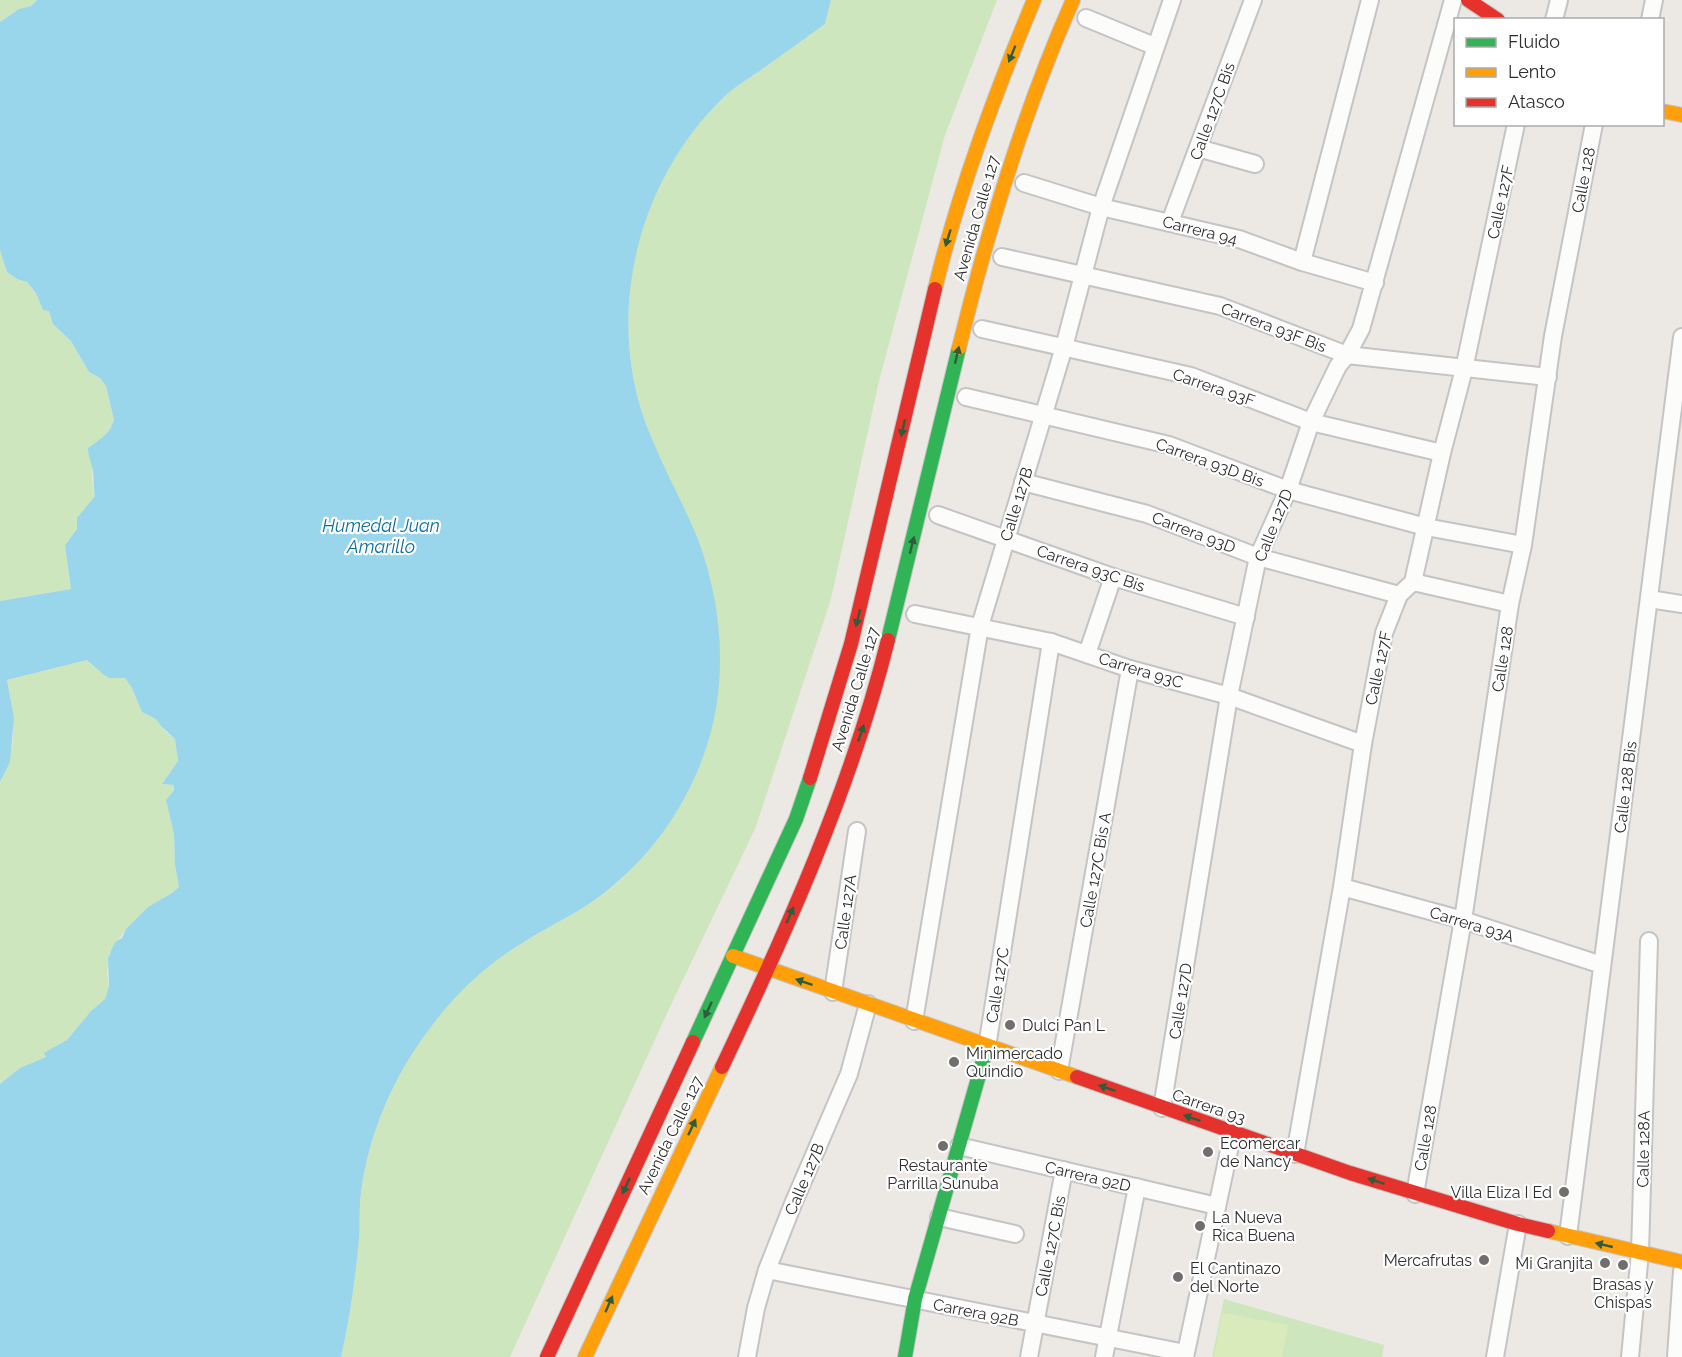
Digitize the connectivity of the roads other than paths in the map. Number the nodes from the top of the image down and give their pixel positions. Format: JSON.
{"nodes":[{"id":1,"x":1034,"y":0,"type":"edge"},
{"id":2,"x":1073,"y":0,"type":"edge"},
{"id":3,"x":1172,"y":0,"type":"edge"},
{"id":4,"x":1253,"y":0,"type":"edge"},
{"id":5,"x":1370,"y":0,"type":"edge"},
{"id":6,"x":1454,"y":0,"type":"edge"},
{"id":7,"x":1468,"y":0,"type":"edge"},
{"id":8,"x":1559,"y":0,"type":"edge"},
{"id":9,"x":1654,"y":0,"type":"edge"},
{"id":10,"x":1086,"y":18,"type":"dead end"},
{"id":11,"x":1495,"y":18,"type":"edge"},
{"id":12,"x":1554,"y":18,"type":"edge"},
{"id":13,"x":1650,"y":18,"type":"edge"},
{"id":14,"x":1154,"y":46,"type":"junction"},
{"id":15,"x":1664,"y":111,"type":"edge"},
{"id":16,"x":1682,"y":115,"type":"edge"},
{"id":17,"x":1516,"y":126,"type":"edge"},
{"id":18,"x":1594,"y":126,"type":"edge"},
{"id":19,"x":1198,"y":148,"type":"junction"},
{"id":20,"x":1255,"y":164,"type":"dead end"},
{"id":21,"x":1024,"y":183,"type":"dead end"},
{"id":22,"x":1101,"y":207,"type":"junction"},
{"id":23,"x":1170,"y":222,"type":"junction"},
{"id":24,"x":1002,"y":257,"type":"dead end"},
{"id":25,"x":1302,"y":262,"type":"junction"},
{"id":26,"x":1083,"y":274,"type":"junction"},
{"id":27,"x":1375,"y":283,"type":"junction"},
{"id":28,"x":982,"y":329,"type":"dead end"},
{"id":29,"x":1682,"y":337,"type":"edge"},
{"id":30,"x":1064,"y":348,"type":"junction"},
{"id":31,"x":1347,"y":355,"type":"junction"},
{"id":32,"x":1464,"y":369,"type":"junction"},
{"id":33,"x":1548,"y":377,"type":"junction"},
{"id":34,"x":966,"y":397,"type":"dead end"},
{"id":35,"x":1044,"y":416,"type":"junction"},
{"id":36,"x":1311,"y":422,"type":"junction"},
{"id":37,"x":1442,"y":453,"type":"junction"},
{"id":38,"x":1023,"y":482,"type":"junction"},
{"id":39,"x":1288,"y":490,"type":"junction"},
{"id":40,"x":938,"y":515,"type":"dead end"},
{"id":41,"x":1426,"y":527,"type":"junction"},
{"id":42,"x":1006,"y":538,"type":"junction"},
{"id":43,"x":1523,"y":545,"type":"junction"},
{"id":44,"x":1258,"y":556,"type":"junction"},
{"id":45,"x":1113,"y":577,"type":"junction"},
{"id":46,"x":1413,"y":582,"type":"junction"},
{"id":47,"x":1399,"y":595,"type":"junction"},
{"id":48,"x":1648,"y":599,"type":"junction"},
{"id":49,"x":1510,"y":604,"type":"junction"},
{"id":50,"x":1682,"y":604,"type":"edge"},
{"id":51,"x":915,"y":614,"type":"dead end"},
{"id":52,"x":1246,"y":617,"type":"junction"},
{"id":53,"x":980,"y":626,"type":"junction"},
{"id":54,"x":1051,"y":642,"type":"junction"},
{"id":55,"x":1087,"y":654,"type":"junction"},
{"id":56,"x":1130,"y":669,"type":"junction"},
{"id":57,"x":1229,"y":696,"type":"junction"},
{"id":58,"x":1363,"y":744,"type":"junction"},
{"id":59,"x":857,"y":831,"type":"dead end"},
{"id":60,"x":1342,"y":887,"type":"junction"},
{"id":61,"x":1463,"y":920,"type":"junction"},
{"id":62,"x":1648,"y":941,"type":"dead end"},
{"id":63,"x":733,"y":956,"type":"junction"},
{"id":64,"x":1602,"y":965,"type":"junction"},
{"id":65,"x":766,"y":968,"type":"junction"},
{"id":66,"x":833,"y":992,"type":"junction"},
{"id":67,"x":868,"y":1004,"type":"junction"},
{"id":68,"x":914,"y":1021,"type":"junction"},
{"id":69,"x":987,"y":1047,"type":"junction"},
{"id":70,"x":1059,"y":1071,"type":"junction"},
{"id":71,"x":1162,"y":1108,"type":"junction"},
{"id":72,"x":1233,"y":1132,"type":"junction"},
{"id":73,"x":959,"y":1146,"type":"junction"},
{"id":74,"x":1295,"y":1154,"type":"junction"},
{"id":75,"x":1064,"y":1170,"type":"junction"},
{"id":76,"x":1137,"y":1187,"type":"junction"},
{"id":77,"x":1415,"y":1194,"type":"junction"},
{"id":78,"x":1217,"y":1206,"type":"junction"},
{"id":79,"x":939,"y":1216,"type":"junction"},
{"id":80,"x":1518,"y":1224,"type":"junction"},
{"id":81,"x":1015,"y":1234,"type":"dead end"},
{"id":82,"x":1568,"y":1236,"type":"junction"},
{"id":83,"x":1640,"y":1253,"type":"junction"},
{"id":84,"x":1682,"y":1262,"type":"edge"},
{"id":85,"x":767,"y":1270,"type":"junction"},
{"id":86,"x":1682,"y":1271,"type":"edge"},
{"id":87,"x":915,"y":1299,"type":"junction"},
{"id":88,"x":1035,"y":1323,"type":"junction"},
{"id":89,"x":1108,"y":1338,"type":"junction"},
{"id":90,"x":1185,"y":1355,"type":"edge"},
{"id":91,"x":547,"y":1357,"type":"edge"},
{"id":92,"x":585,"y":1357,"type":"edge"},
{"id":93,"x":747,"y":1357,"type":"edge"},
{"id":94,"x":904,"y":1357,"type":"edge"},
{"id":95,"x":1029,"y":1357,"type":"edge"},
{"id":96,"x":1104,"y":1357,"type":"edge"},
{"id":97,"x":1495,"y":1357,"type":"edge"},
{"id":98,"x":1630,"y":1357,"type":"edge"},
{"id":99,"x":1676,"y":1357,"type":"edge"}],
"edges":[{"from":1,"to":63,"type":"main road","name":"Avenida Calle 127","one_way":true},
{"from":65,"to":2,"type":"main road","name":"Avenida Calle 127","one_way":true},
{"from":3,"to":14,"type":"street","name":"Calle 127B"},
{"from":4,"to":19,"type":"street","name":"Calle 127C Bis"},
{"from":5,"to":25,"type":"street"},
{"from":6,"to":27,"type":"street","name":"Calle 127D"},
{"from":7,"to":11,"type":"main road"},
{"from":8,"to":12,"type":"street"},
{"from":9,"to":13,"type":"street"},
{"from":10,"to":14,"type":"street"},
{"from":14,"to":22,"type":"street","name":"Calle 127B"},
{"from":15,"to":16,"type":"main road"},
{"from":17,"to":32,"type":"street","name":"Calle 127F"},
{"from":18,"to":33,"type":"street","name":"Calle 128"},
{"from":19,"to":20,"type":"street"},
{"from":19,"to":23,"type":"street","name":"Calle 127C Bis"},
{"from":21,"to":22,"type":"street","name":"Carrera 94"},
{"from":22,"to":23,"type":"street","name":"Carrera 94"},
{"from":22,"to":26,"type":"street","name":"Calle 127B"},
{"from":23,"to":25,"type":"street","name":"Carrera 94"},
{"from":24,"to":26,"type":"street","name":"Carrera 93F Bis"},
{"from":25,"to":27,"type":"street","name":"Carrera 94"},
{"from":26,"to":30,"type":"street","name":"Calle 127B"},
{"from":26,"to":31,"type":"street","name":"Carrera 93F Bis"},
{"from":27,"to":31,"type":"street","name":"Calle 127D"},
{"from":28,"to":30,"type":"street","name":"Carrera 93F"},
{"from":29,"to":48,"type":"street","name":"Calle 128 Bis"},
{"from":30,"to":35,"type":"street","name":"Calle 127B"},
{"from":30,"to":36,"type":"street","name":"Carrera 93F"},
{"from":31,"to":32,"type":"street","name":"Carrera 93F Bis"},
{"from":31,"to":36,"type":"street","name":"Calle 127D"},
{"from":32,"to":33,"type":"street","name":"Carrera 93F Bis"},
{"from":32,"to":37,"type":"street","name":"Calle 127F"},
{"from":33,"to":43,"type":"street","name":"Calle 128"},
{"from":34,"to":35,"type":"street","name":"Carrera 93D Bis"},
{"from":35,"to":38,"type":"street","name":"Calle 127B"},
{"from":35,"to":39,"type":"street","name":"Carrera 93D Bis"},
{"from":36,"to":37,"type":"street","name":"Carrera 93F"},
{"from":36,"to":39,"type":"street","name":"Calle 127D"},
{"from":37,"to":41,"type":"street","name":"Calle 127F"},
{"from":38,"to":42,"type":"street","name":"Calle 127B"},
{"from":38,"to":44,"type":"street","name":"Carrera 93D"},
{"from":39,"to":41,"type":"street","name":"Carrera 93D Bis"},
{"from":39,"to":44,"type":"street","name":"Calle 127D"},
{"from":40,"to":42,"type":"street","name":"Carrera 93C Bis"},
{"from":41,"to":43,"type":"street","name":"Carrera 93D Bis"},
{"from":41,"to":46,"type":"street","name":"Calle 127F"},
{"from":42,"to":45,"type":"street","name":"Carrera 93C Bis"},
{"from":42,"to":53,"type":"street","name":"Calle 127B"},
{"from":43,"to":49,"type":"street","name":"Calle 128"},
{"from":44,"to":47,"type":"street","name":"Carrera 93D"},
{"from":44,"to":52,"type":"street","name":"Calle 127D"},
{"from":45,"to":52,"type":"street","name":"Carrera 93C Bis"},
{"from":45,"to":55,"type":"street"},
{"from":46,"to":47,"type":"street","name":"Calle 127F"},
{"from":46,"to":49,"type":"street"},
{"from":47,"to":58,"type":"street","name":"Calle 127F"},
{"from":48,"to":50,"type":"street"},
{"from":48,"to":64,"type":"street","name":"Calle 128 Bis"},
{"from":49,"to":61,"type":"street","name":"Calle 128"},
{"from":51,"to":53,"type":"street","name":"Carrera 93C"},
{"from":52,"to":57,"type":"street","name":"Calle 127D"},
{"from":53,"to":54,"type":"street","name":"Carrera 93C"},
{"from":53,"to":68,"type":"street","name":"Calle 127B"},
{"from":54,"to":55,"type":"street","name":"Carrera 93C"},
{"from":54,"to":69,"type":"street","name":"Calle 127C"},
{"from":55,"to":56,"type":"street","name":"Carrera 93C"},
{"from":56,"to":57,"type":"street","name":"Carrera 93C"},
{"from":56,"to":70,"type":"street","name":"Calle 127C Bis A"},
{"from":57,"to":58,"type":"street","name":"Carrera 93C"},
{"from":57,"to":71,"type":"street","name":"Calle 127D"},
{"from":58,"to":60,"type":"street","name":"Calle 127F"},
{"from":59,"to":66,"type":"street","name":"Calle 127A"},
{"from":60,"to":61,"type":"street","name":"Carrera 93A"},
{"from":60,"to":74,"type":"street","name":"Calle 127F"},
{"from":61,"to":64,"type":"street","name":"Carrera 93A"},
{"from":61,"to":77,"type":"street","name":"Calle 128"},
{"from":62,"to":83,"type":"street","name":"Calle 128A"},
{"from":63,"to":65,"type":"main road","name":"Carrera 93"},
{"from":63,"to":91,"type":"main road","name":"Avenida Calle 127","one_way":true},
{"from":64,"to":82,"type":"street","name":"Calle 128 Bis"},
{"from":66,"to":65,"type":"main road","name":"Carrera 93","one_way":true},
{"from":92,"to":65,"type":"main road","name":"Avenida Calle 127","one_way":true},
{"from":66,"to":67,"type":"main road","name":"Carrera 93"},
{"from":67,"to":68,"type":"main road","name":"Carrera 93"},
{"from":67,"to":85,"type":"street","name":"Calle 127B"},
{"from":68,"to":69,"type":"main road","name":"Carrera 93"},
{"from":69,"to":70,"type":"main road","name":"Carrera 93"},
{"from":69,"to":73,"type":"main road","name":"Calle 127C"},
{"from":71,"to":70,"type":"main road","name":"Carrera 93","one_way":true},
{"from":72,"to":71,"type":"main road","name":"Carrera 93","one_way":true},
{"from":72,"to":74,"type":"main road","name":"Carrera 93"},
{"from":72,"to":78,"type":"street"},
{"from":73,"to":75,"type":"street","name":"Carrera 92D"},
{"from":73,"to":79,"type":"main road","name":"Calle 127C"},
{"from":77,"to":74,"type":"main road","name":"Carrera 93","one_way":true},
{"from":75,"to":76,"type":"street","name":"Carrera 92D"},
{"from":75,"to":88,"type":"street","name":"Calle 127C Bis"},
{"from":76,"to":78,"type":"street","name":"Carrera 92D"},
{"from":76,"to":89,"type":"street"},
{"from":77,"to":80,"type":"main road","name":"Carrera 93"},
{"from":78,"to":90,"type":"street"},
{"from":79,"to":81,"type":"street"},
{"from":79,"to":87,"type":"main road","name":"Calle 127C"},
{"from":80,"to":82,"type":"main road","name":"Carrera 93"},
{"from":80,"to":97,"type":"street"},
{"from":83,"to":82,"type":"main road","name":"Carrera 93","one_way":true},
{"from":83,"to":84,"type":"main road","name":"Carrera 93"},
{"from":83,"to":98,"type":"street","name":"Calle 128A"},
{"from":85,"to":87,"type":"street","name":"Carrera 92B"},
{"from":85,"to":93,"type":"street","name":"Calle 127B"},
{"from":86,"to":99,"type":"street"},
{"from":87,"to":88,"type":"street","name":"Carrera 92B"},
{"from":87,"to":94,"type":"main road","name":"Calle 127C"},
{"from":88,"to":89,"type":"street","name":"Carrera 92B"},
{"from":88,"to":95,"type":"street","name":"Calle 127C Bis"},
{"from":89,"to":90,"type":"street","name":"Carrera 92B"},
{"from":89,"to":96,"type":"street"}]}
